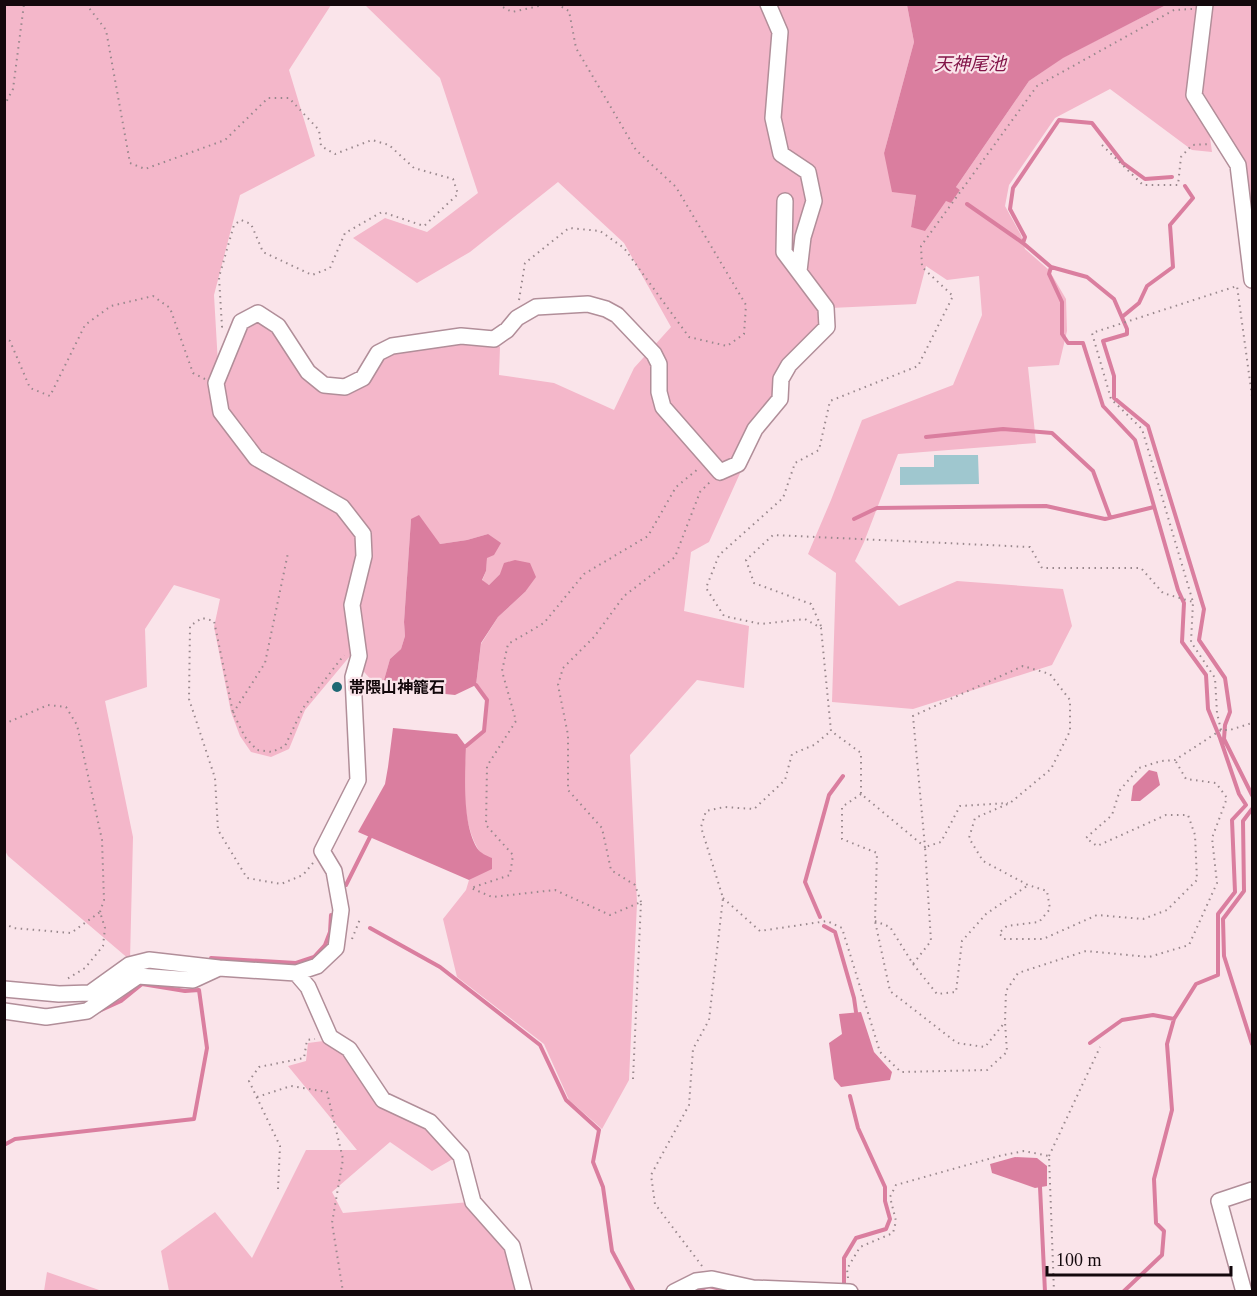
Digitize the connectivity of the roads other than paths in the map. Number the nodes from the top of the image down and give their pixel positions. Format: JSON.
{"nodes":[{"id":1,"x":768,"y":4,"type":"edge"},
{"id":2,"x":1205,"y":6,"type":"edge"},
{"id":3,"x":785,"y":201,"type":"dead end"},
{"id":4,"x":799,"y":271,"type":"junction"},
{"id":5,"x":1252,"y":280,"type":"edge"},
{"id":6,"x":219,"y":968,"type":"junction"},
{"id":7,"x":296,"y":973,"type":"junction"},
{"id":8,"x":4,"y":989,"type":"edge"},
{"id":9,"x":4,"y":1011,"type":"edge"},
{"id":10,"x":1252,"y":1190,"type":"edge"},
{"id":11,"x":846,"y":1291,"type":"edge"},
{"id":12,"x":524,"y":1292,"type":"edge"},
{"id":13,"x":674,"y":1292,"type":"edge"},
{"id":14,"x":1244,"y":1292,"type":"edge"}],
"edges":[{"from":1,"to":4,"type":"street"},
{"from":2,"to":5,"type":"street"},
{"from":3,"to":4,"type":"street"},
{"from":4,"to":7,"type":"street"},
{"from":6,"to":7,"type":"street"},
{"from":6,"to":8,"type":"street"},
{"from":6,"to":9,"type":"street"},
{"from":7,"to":12,"type":"street"},
{"from":10,"to":14,"type":"street"},
{"from":11,"to":13,"type":"street"}]}
